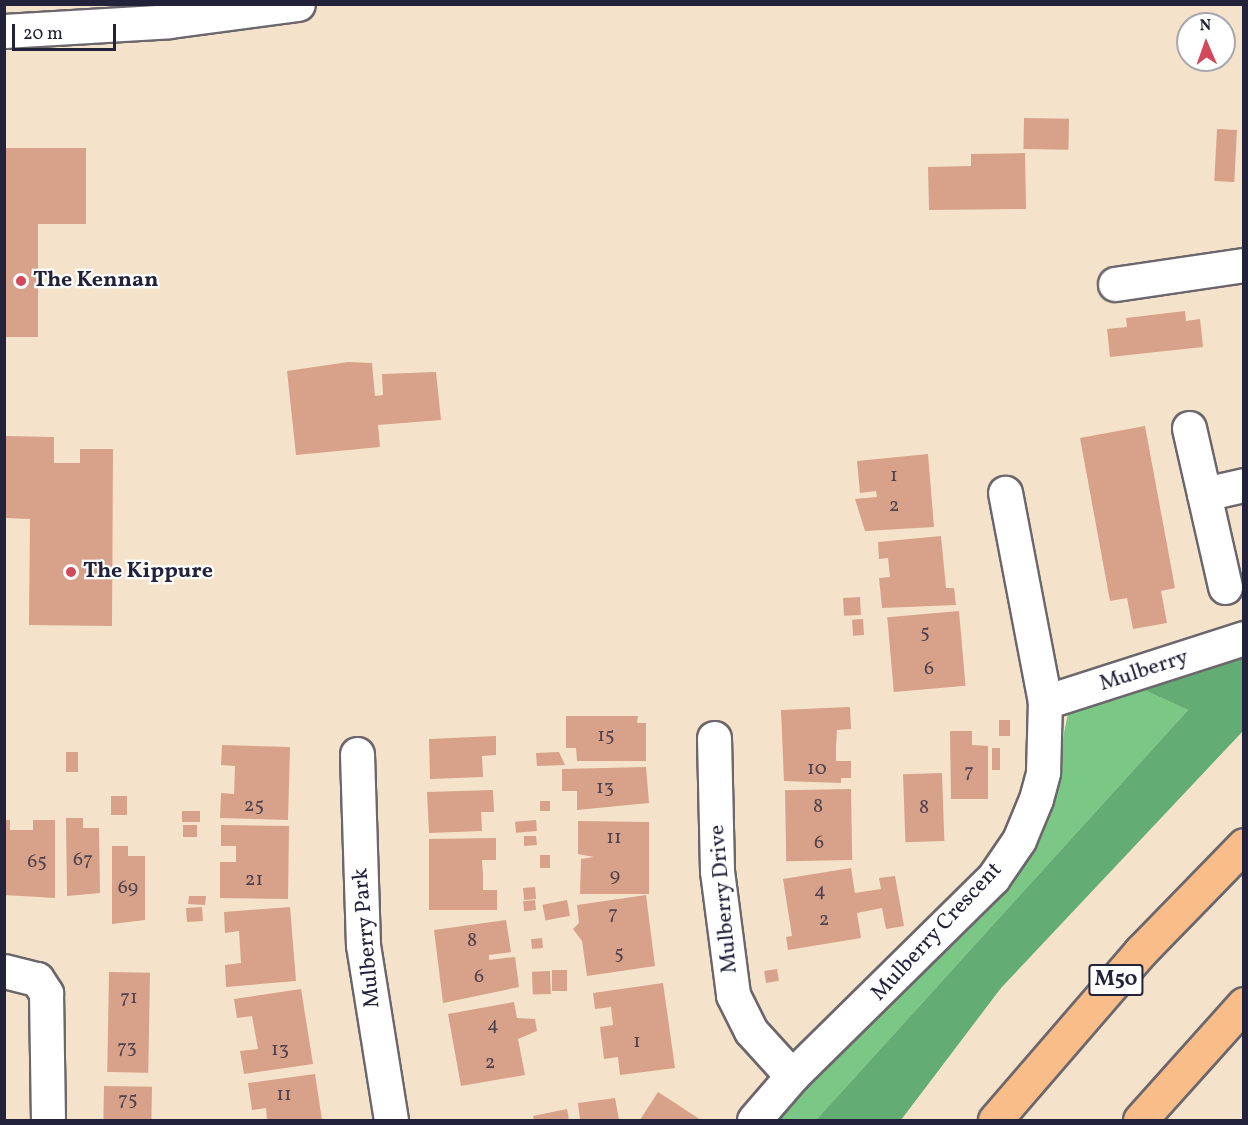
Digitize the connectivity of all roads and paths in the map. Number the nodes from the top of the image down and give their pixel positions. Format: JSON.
{"nodes":[{"id":1,"x":298,"y":4,"type":"edge"},
{"id":2,"x":246,"y":8,"type":"edge"},
{"id":3,"x":4,"y":31,"type":"edge"},
{"id":4,"x":1244,"y":265,"type":"edge"},
{"id":5,"x":1114,"y":284,"type":"dead end"},
{"id":6,"x":1189,"y":428,"type":"dead end"},
{"id":7,"x":1244,"y":485,"type":"edge"},
{"id":8,"x":1005,"y":493,"type":"dead end"},
{"id":9,"x":1204,"y":494,"type":"junction"},
{"id":10,"x":1225,"y":587,"type":"dead end"},
{"id":11,"x":1244,"y":638,"type":"edge"},
{"id":12,"x":1045,"y":702,"type":"junction"},
{"id":13,"x":714,"y":738,"type":"dead end"},
{"id":14,"x":357,"y":754,"type":"dead end"},
{"id":15,"x":1244,"y":845,"type":"edge"},
{"id":16,"x":4,"y":971,"type":"edge"},
{"id":17,"x":1244,"y":1004,"type":"edge"},
{"id":18,"x":792,"y":1076,"type":"junction"},
{"id":19,"x":48,"y":1120,"type":"edge"},
{"id":20,"x":391,"y":1120,"type":"edge"},
{"id":21,"x":754,"y":1120,"type":"edge"},
{"id":22,"x":995,"y":1120,"type":"edge"},
{"id":23,"x":1140,"y":1120,"type":"edge"}],
"edges":[{"from":1,"to":2,"type":"street"},
{"from":2,"to":3,"type":"street"},
{"from":4,"to":5,"type":"street"},
{"from":6,"to":9,"type":"street"},
{"from":7,"to":9,"type":"street"},
{"from":8,"to":12,"type":"street","name":"Mulberry Crescent"},
{"from":9,"to":10,"type":"street"},
{"from":11,"to":12,"type":"street","name":"Mulberry"},
{"from":12,"to":18,"type":"street","name":"Mulberry Crescent"},
{"from":13,"to":18,"type":"street","name":"Mulberry Drive"},
{"from":14,"to":20,"type":"street","name":"Mulberry Park"},
{"from":15,"to":22,"type":"highway","number":"M50"},
{"from":16,"to":19,"type":"street"},
{"from":17,"to":23,"type":"highway"},
{"from":18,"to":21,"type":"street","name":"Mulberry Crescent"}]}
